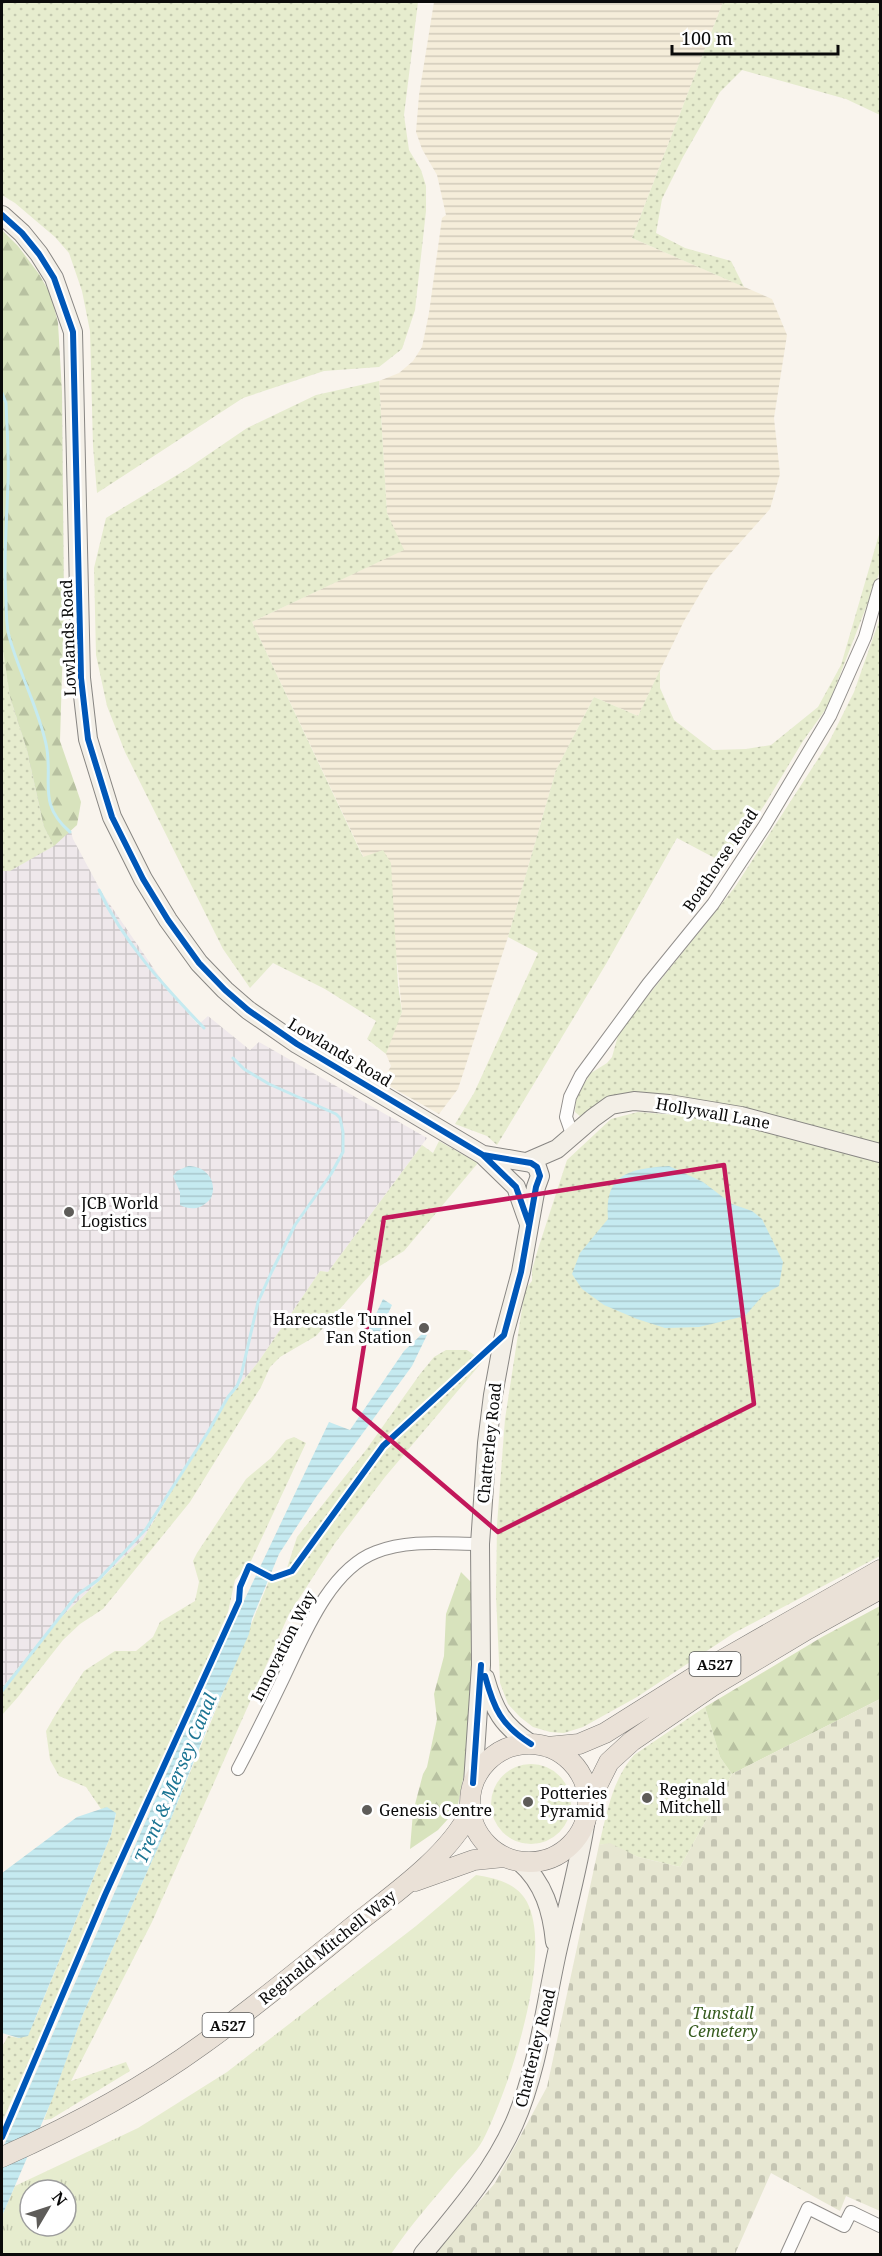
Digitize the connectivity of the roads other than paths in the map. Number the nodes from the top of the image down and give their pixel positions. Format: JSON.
{"nodes":[{"id":1,"x":2,"y":214,"type":"edge"},
{"id":2,"x":880,"y":585,"type":"edge"},
{"id":3,"x":573,"y":1137,"type":"junction"},
{"id":4,"x":557,"y":1149,"type":"junction"},
{"id":5,"x":880,"y":1153,"type":"edge"},
{"id":6,"x":483,"y":1155,"type":"junction"},
{"id":7,"x":524,"y":1163,"type":"junction"},
{"id":8,"x":538,"y":1183,"type":"junction"},
{"id":9,"x":514,"y":1185,"type":"junction"},
{"id":10,"x":529,"y":1224,"type":"junction"},
{"id":11,"x":480,"y":1544,"type":"junction"},
{"id":12,"x":880,"y":1570,"type":"edge"},
{"id":13,"x":880,"y":1589,"type":"edge"},
{"id":14,"x":481,"y":1665,"type":"junction"},
{"id":15,"x":539,"y":1745,"type":"junction"},
{"id":16,"x":238,"y":1769,"type":"dead end"},
{"id":17,"x":473,"y":1783,"type":"junction"},
{"id":18,"x":470,"y":1812,"type":"junction"},
{"id":19,"x":587,"y":1812,"type":"junction"},
{"id":20,"x":512,"y":1860,"type":"junction"},
{"id":21,"x":407,"y":1884,"type":"junction"},
{"id":22,"x":556,"y":1956,"type":"junction"},
{"id":23,"x":2,"y":2157,"type":"edge"},
{"id":24,"x":880,"y":2226,"type":"edge"},
{"id":25,"x":423,"y":2254,"type":"edge"},
{"id":26,"x":787,"y":2254,"type":"edge"}],
"edges":[{"from":1,"to":6,"type":"street","name":"Lowlands Road"},
{"from":2,"to":3,"type":"street","name":"Boathorse Road"},
{"from":3,"to":4,"type":"street","name":"Hollywall Lane"},
{"from":3,"to":5,"type":"street","name":"Hollywall Lane"},
{"from":4,"to":7,"type":"street","name":"Hollywall Lane"},
{"from":4,"to":8,"type":"street","name":"Hollywall Lane"},
{"from":6,"to":7,"type":"street","name":"Lowlands Road"},
{"from":6,"to":9,"type":"street","name":"Lowlands Road"},
{"from":7,"to":8,"type":"street"},
{"from":7,"to":9,"type":"street"},
{"from":8,"to":9,"type":"street"},
{"from":8,"to":10,"type":"street","name":"Chatterley Road"},
{"from":9,"to":10,"type":"street","name":"Chatterley Road"},
{"from":10,"to":11,"type":"street","name":"Chatterley Road"},
{"from":11,"to":14,"type":"street","name":"Chatterley Road"},
{"from":11,"to":16,"type":"street","name":"Innovation Way"},
{"from":12,"to":15,"type":"main road","number":"A527"},
{"from":13,"to":19,"type":"main road","number":"A527"},
{"from":14,"to":15,"type":"street","name":"Chatterley Road"},
{"from":14,"to":17,"type":"street","name":"Chatterley Road"},
{"from":15,"to":17,"type":"main road","number":"A527"},
{"from":15,"to":19,"type":"main road"},
{"from":17,"to":18,"type":"main road","number":"A527"},
{"from":18,"to":20,"type":"main road","number":"A527"},
{"from":18,"to":21,"type":"main road","name":"Reginald Mitchell Way","number":"A527"},
{"from":19,"to":20,"type":"main road","number":"A527"},
{"from":19,"to":22,"type":"street","name":"Chatterley Road"},
{"from":20,"to":21,"type":"main road","name":"Reginald Mitchell Way","number":"A527"},
{"from":20,"to":22,"type":"street","name":"Chatterley Road"},
{"from":21,"to":23,"type":"main road","name":"Reginald Mitchell Way","number":"A527"},
{"from":22,"to":25,"type":"street","name":"Chatterley Road"},
{"from":24,"to":26,"type":"street"}]}
